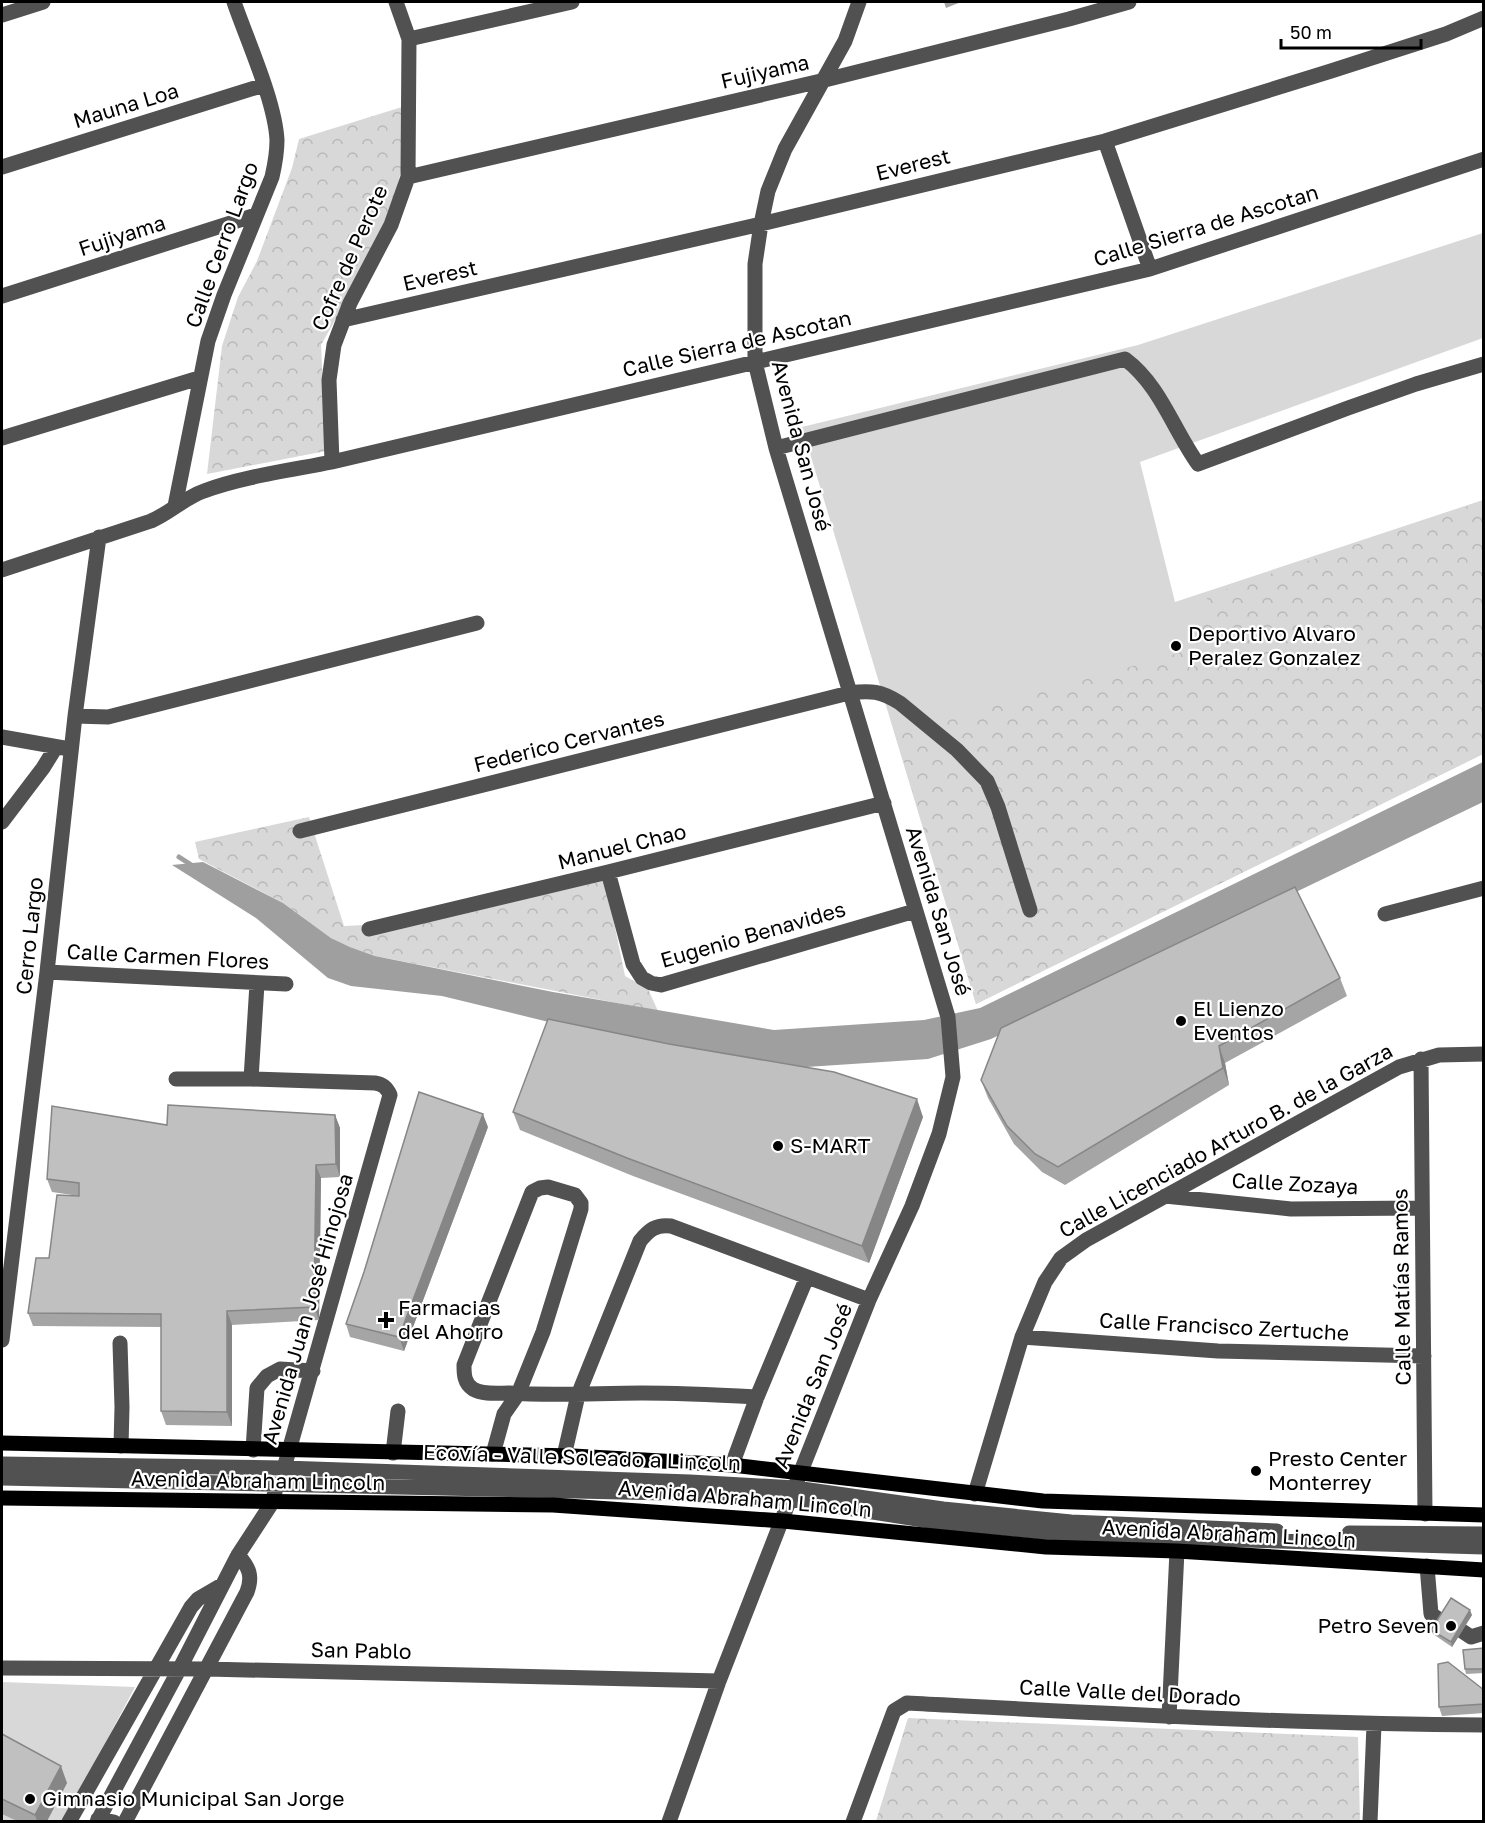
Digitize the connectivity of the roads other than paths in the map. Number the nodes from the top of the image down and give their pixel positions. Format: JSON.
{"nodes":[{"id":1,"x":43,"y":2,"type":"edge"},
{"id":2,"x":234,"y":2,"type":"edge"},
{"id":3,"x":396,"y":2,"type":"edge"},
{"id":4,"x":572,"y":2,"type":"edge"},
{"id":5,"x":859,"y":2,"type":"edge"},
{"id":6,"x":1129,"y":2,"type":"edge"},
{"id":7,"x":2,"y":15,"type":"edge"},
{"id":8,"x":1484,"y":18,"type":"edge"},
{"id":9,"x":409,"y":39,"type":"junction"},
{"id":10,"x":825,"y":80,"type":"junction"},
{"id":11,"x":264,"y":85,"type":"junction"},
{"id":12,"x":1105,"y":141,"type":"junction"},
{"id":13,"x":1484,"y":159,"type":"edge"},
{"id":14,"x":2,"y":167,"type":"edge"},
{"id":15,"x":408,"y":177,"type":"junction"},
{"id":16,"x":256,"y":215,"type":"junction"},
{"id":17,"x":761,"y":224,"type":"junction"},
{"id":18,"x":1150,"y":269,"type":"junction"},
{"id":19,"x":2,"y":297,"type":"edge"},
{"id":20,"x":343,"y":321,"type":"junction"},
{"id":21,"x":755,"y":362,"type":"junction"},
{"id":22,"x":1484,"y":364,"type":"edge"},
{"id":23,"x":199,"y":378,"type":"junction"},
{"id":24,"x":2,"y":438,"type":"edge"},
{"id":25,"x":776,"y":448,"type":"junction"},
{"id":26,"x":332,"y":462,"type":"junction"},
{"id":27,"x":175,"y":507,"type":"junction"},
{"id":28,"x":99,"y":537,"type":"junction"},
{"id":29,"x":2,"y":570,"type":"edge"},
{"id":30,"x":477,"y":623,"type":"dead end"},
{"id":31,"x":849,"y":693,"type":"junction"},
{"id":32,"x":75,"y":716,"type":"junction"},
{"id":33,"x":2,"y":737,"type":"edge"},
{"id":34,"x":64,"y":748,"type":"junction"},
{"id":35,"x":884,"y":803,"type":"junction"},
{"id":36,"x":2,"y":822,"type":"edge"},
{"id":37,"x":300,"y":831,"type":"dead end"},
{"id":38,"x":608,"y":872,"type":"junction"},
{"id":39,"x":1484,"y":888,"type":"edge"},
{"id":40,"x":1030,"y":910,"type":"dead end"},
{"id":41,"x":915,"y":911,"type":"junction"},
{"id":42,"x":1385,"y":914,"type":"dead end"},
{"id":43,"x":369,"y":929,"type":"dead end"},
{"id":44,"x":47,"y":972,"type":"junction"},
{"id":45,"x":257,"y":984,"type":"junction"},
{"id":46,"x":286,"y":984,"type":"dead end"},
{"id":47,"x":1484,"y":1054,"type":"edge"},
{"id":48,"x":1421,"y":1059,"type":"junction"},
{"id":49,"x":176,"y":1079,"type":"dead end"},
{"id":50,"x":251,"y":1079,"type":"junction"},
{"id":51,"x":1165,"y":1196,"type":"junction"},
{"id":52,"x":1422,"y":1208,"type":"junction"},
{"id":53,"x":807,"y":1277,"type":"junction"},
{"id":54,"x":869,"y":1300,"type":"junction"},
{"id":55,"x":1022,"y":1337,"type":"junction"},
{"id":56,"x":2,"y":1340,"type":"edge"},
{"id":57,"x":120,"y":1343,"type":"dead end"},
{"id":58,"x":1424,"y":1356,"type":"junction"},
{"id":59,"x":313,"y":1371,"type":"junction"},
{"id":60,"x":518,"y":1394,"type":"junction"},
{"id":61,"x":578,"y":1395,"type":"junction"},
{"id":62,"x":757,"y":1397,"type":"junction"},
{"id":63,"x":398,"y":1411,"type":"dead end"},
{"id":64,"x":2,"y":1443,"type":"edge"},
{"id":65,"x":120,"y":1446,"type":"junction"},
{"id":66,"x":253,"y":1450,"type":"junction"},
{"id":67,"x":290,"y":1450,"type":"junction"},
{"id":68,"x":393,"y":1453,"type":"junction"},
{"id":69,"x":493,"y":1454,"type":"junction"},
{"id":70,"x":564,"y":1456,"type":"junction"},
{"id":71,"x":2,"y":1464,"type":"edge"},
{"id":72,"x":732,"y":1465,"type":"junction"},
{"id":73,"x":801,"y":1472,"type":"junction"},
{"id":74,"x":281,"y":1476,"type":"junction"},
{"id":75,"x":2,"y":1478,"type":"edge"},
{"id":76,"x":793,"y":1493,"type":"junction"},
{"id":77,"x":975,"y":1494,"type":"junction"},
{"id":78,"x":2,"y":1498,"type":"edge"},
{"id":79,"x":272,"y":1503,"type":"junction"},
{"id":80,"x":1425,"y":1514,"type":"junction"},
{"id":81,"x":1484,"y":1515,"type":"edge"},
{"id":82,"x":783,"y":1521,"type":"junction"},
{"id":83,"x":1484,"y":1534,"type":"edge"},
{"id":84,"x":1484,"y":1547,"type":"edge"},
{"id":85,"x":1177,"y":1551,"type":"junction"},
{"id":86,"x":238,"y":1555,"type":"junction"},
{"id":87,"x":1427,"y":1566,"type":"junction"},
{"id":88,"x":1484,"y":1570,"type":"edge"},
{"id":89,"x":222,"y":1585,"type":"junction"},
{"id":90,"x":1441,"y":1621,"type":"edge"},
{"id":91,"x":1462,"y":1631,"type":"edge"},
{"id":92,"x":1484,"y":1633,"type":"edge"},
{"id":93,"x":2,"y":1668,"type":"edge"},
{"id":94,"x":180,"y":1668,"type":"junction"},
{"id":95,"x":155,"y":1669,"type":"junction"},
{"id":96,"x":207,"y":1669,"type":"junction"},
{"id":97,"x":719,"y":1681,"type":"junction"},
{"id":98,"x":1169,"y":1717,"type":"junction"},
{"id":99,"x":1374,"y":1725,"type":"junction"},
{"id":100,"x":1484,"y":1725,"type":"edge"},
{"id":101,"x":103,"y":1820,"type":"edge"},
{"id":102,"x":69,"y":1821,"type":"edge"},
{"id":103,"x":125,"y":1821,"type":"edge"},
{"id":104,"x":669,"y":1821,"type":"edge"},
{"id":105,"x":853,"y":1821,"type":"edge"},
{"id":106,"x":1371,"y":1821,"type":"edge"}],
"edges":[{"from":1,"to":7,"type":"street"},
{"from":2,"to":11,"type":"street","name":"Calle Cerro Largo"},
{"from":3,"to":9,"type":"street","name":"Cofre de Perote"},
{"from":4,"to":9,"type":"street"},
{"from":5,"to":10,"type":"street","name":"Avenida San José"},
{"from":6,"to":10,"type":"street","name":"Fujiyama"},
{"from":8,"to":12,"type":"street","name":"Everest"},
{"from":9,"to":15,"type":"street","name":"Cofre de Perote"},
{"from":10,"to":15,"type":"street","name":"Fujiyama"},
{"from":10,"to":17,"type":"street","name":"Avenida San José"},
{"from":11,"to":14,"type":"street","name":"Mauna Loa"},
{"from":11,"to":16,"type":"street","name":"Calle Cerro Largo"},
{"from":12,"to":17,"type":"street","name":"Everest"},
{"from":12,"to":18,"type":"street"},
{"from":13,"to":18,"type":"street","name":"Calle Sierra de Ascotan"},
{"from":15,"to":20,"type":"street","name":"Cofre de Perote"},
{"from":16,"to":19,"type":"street","name":"Fujiyama"},
{"from":16,"to":23,"type":"street","name":"Calle Cerro Largo"},
{"from":17,"to":20,"type":"street","name":"Everest"},
{"from":17,"to":21,"type":"street","name":"Avenida San José"},
{"from":18,"to":21,"type":"street","name":"Calle Sierra de Ascotan"},
{"from":20,"to":26,"type":"street","name":"Cofre de Perote"},
{"from":21,"to":25,"type":"street","name":"Avenida San José"},
{"from":21,"to":26,"type":"street","name":"Calle Sierra de Ascotan"},
{"from":22,"to":25,"type":"street"},
{"from":23,"to":24,"type":"street"},
{"from":23,"to":27,"type":"street","name":"Calle Cerro Largo"},
{"from":25,"to":31,"type":"street","name":"Avenida San José"},
{"from":26,"to":27,"type":"street","name":"Calle Sierra de Ascotan"},
{"from":27,"to":28,"type":"street","name":"Calle Sierra de Ascotan"},
{"from":28,"to":29,"type":"street","name":"Calle Sierra de Ascotan"},
{"from":28,"to":32,"type":"street","name":"Cerro Largo"},
{"from":30,"to":32,"type":"street"},
{"from":31,"to":35,"type":"street","name":"Avenida San José"},
{"from":31,"to":37,"type":"street","name":"Federico Cervantes"},
{"from":31,"to":40,"type":"street","name":"Federico Cervantes"},
{"from":32,"to":34,"type":"street","name":"Cerro Largo"},
{"from":33,"to":34,"type":"street"},
{"from":34,"to":36,"type":"street"},
{"from":34,"to":44,"type":"street","name":"Cerro Largo"},
{"from":35,"to":38,"type":"street","name":"Manuel Chao"},
{"from":35,"to":41,"type":"street","name":"Avenida San José"},
{"from":38,"to":41,"type":"street","name":"Eugenio Benavides"},
{"from":38,"to":43,"type":"street","name":"Manuel Chao"},
{"from":39,"to":42,"type":"street"},
{"from":41,"to":54,"type":"street","name":"Avenida San José"},
{"from":44,"to":45,"type":"street","name":"Calle Carmen Flores"},
{"from":44,"to":56,"type":"street","name":"Cerro Largo"},
{"from":45,"to":46,"type":"street","name":"Calle Carmen Flores"},
{"from":45,"to":50,"type":"street"},
{"from":47,"to":48,"type":"street","name":"Calle Licenciado Arturo B. de la Garza"},
{"from":48,"to":51,"type":"street","name":"Calle Licenciado Arturo B. de la Garza"},
{"from":48,"to":52,"type":"street","name":"Calle Matías Ramos"},
{"from":49,"to":50,"type":"street"},
{"from":50,"to":59,"type":"street","name":"Avenida Juan José Hinojosa"},
{"from":51,"to":52,"type":"street","name":"Calle Zozaya"},
{"from":51,"to":55,"type":"street","name":"Calle Licenciado Arturo B. de la Garza"},
{"from":52,"to":58,"type":"street","name":"Calle Matías Ramos"},
{"from":53,"to":54,"type":"street"},
{"from":53,"to":61,"type":"street"},
{"from":53,"to":62,"type":"street"},
{"from":54,"to":73,"type":"street","name":"Avenida San José"},
{"from":55,"to":58,"type":"street","name":"Calle Francisco Zertuche"},
{"from":55,"to":77,"type":"street","name":"Calle Licenciado Arturo B. de la Garza"},
{"from":57,"to":65,"type":"street"},
{"from":58,"to":80,"type":"street","name":"Calle Matías Ramos"},
{"from":59,"to":66,"type":"street"},
{"from":59,"to":67,"type":"street","name":"Avenida Juan José Hinojosa"},
{"from":60,"to":60,"type":"street"},
{"from":60,"to":61,"type":"street"},
{"from":60,"to":69,"type":"street"},
{"from":61,"to":62,"type":"street"},
{"from":61,"to":70,"type":"street"},
{"from":62,"to":72,"type":"street"},
{"from":63,"to":68,"type":"street"},
{"from":64,"to":65,"type":"main road"},
{"from":65,"to":66,"type":"main road"},
{"from":66,"to":67,"type":"main road"},
{"from":67,"to":68,"type":"main road"},
{"from":67,"to":74,"type":"street","name":"Avenida Juan José Hinojosa"},
{"from":68,"to":69,"type":"main road"},
{"from":69,"to":70,"type":"main road"},
{"from":70,"to":72,"type":"main road"},
{"from":71,"to":74,"type":"street"},
{"from":72,"to":73,"type":"main road"},
{"from":73,"to":76,"type":"street","name":"Avenida San José"},
{"from":73,"to":77,"type":"main road"},
{"from":74,"to":75,"type":"street"},
{"from":74,"to":76,"type":"street"},
{"from":74,"to":79,"type":"street","name":"Avenida Juan José Hinojosa"},
{"from":76,"to":82,"type":"street","name":"Avenida San José"},
{"from":76,"to":83,"type":"street"},
{"from":76,"to":84,"type":"street"},
{"from":77,"to":80,"type":"main road"},
{"from":78,"to":79,"type":"main road","name":"Avenida Abraham Lincoln"},
{"from":79,"to":82,"type":"main road","name":"Avenida Abraham Lincoln"},
{"from":79,"to":86,"type":"street","name":"Avenida Juan José Hinojosa"},
{"from":80,"to":81,"type":"main road"},
{"from":82,"to":85,"type":"main road","name":"Avenida Abraham Lincoln"},
{"from":82,"to":97,"type":"street","name":"Avenida San José"},
{"from":85,"to":87,"type":"main road","name":"Avenida Abraham Lincoln"},
{"from":85,"to":98,"type":"street"},
{"from":86,"to":89,"type":"street","name":"Avenida Juan José Hinojosa"},
{"from":86,"to":96,"type":"street"},
{"from":87,"to":88,"type":"main road","name":"Avenida Abraham Lincoln"},
{"from":87,"to":90,"type":"street"},
{"from":89,"to":94,"type":"street","name":"Avenida Juan José Hinojosa"},
{"from":89,"to":95,"type":"street"},
{"from":91,"to":92,"type":"street"},
{"from":93,"to":95,"type":"street","name":"San Pablo"},
{"from":94,"to":95,"type":"street","name":"San Pablo"},
{"from":94,"to":96,"type":"street","name":"San Pablo"},
{"from":94,"to":101,"type":"street","name":"Avenida Juan José Hinojosa"},
{"from":95,"to":102,"type":"street"},
{"from":96,"to":97,"type":"street","name":"San Pablo"},
{"from":96,"to":103,"type":"street"},
{"from":97,"to":104,"type":"street","name":"Avenida San José"},
{"from":98,"to":99,"type":"street","name":"Calle Valle del Dorado"},
{"from":98,"to":105,"type":"street","name":"Calle Valle del Dorado"},
{"from":99,"to":100,"type":"street","name":"Calle Valle del Dorado"},
{"from":99,"to":106,"type":"street"}]}
